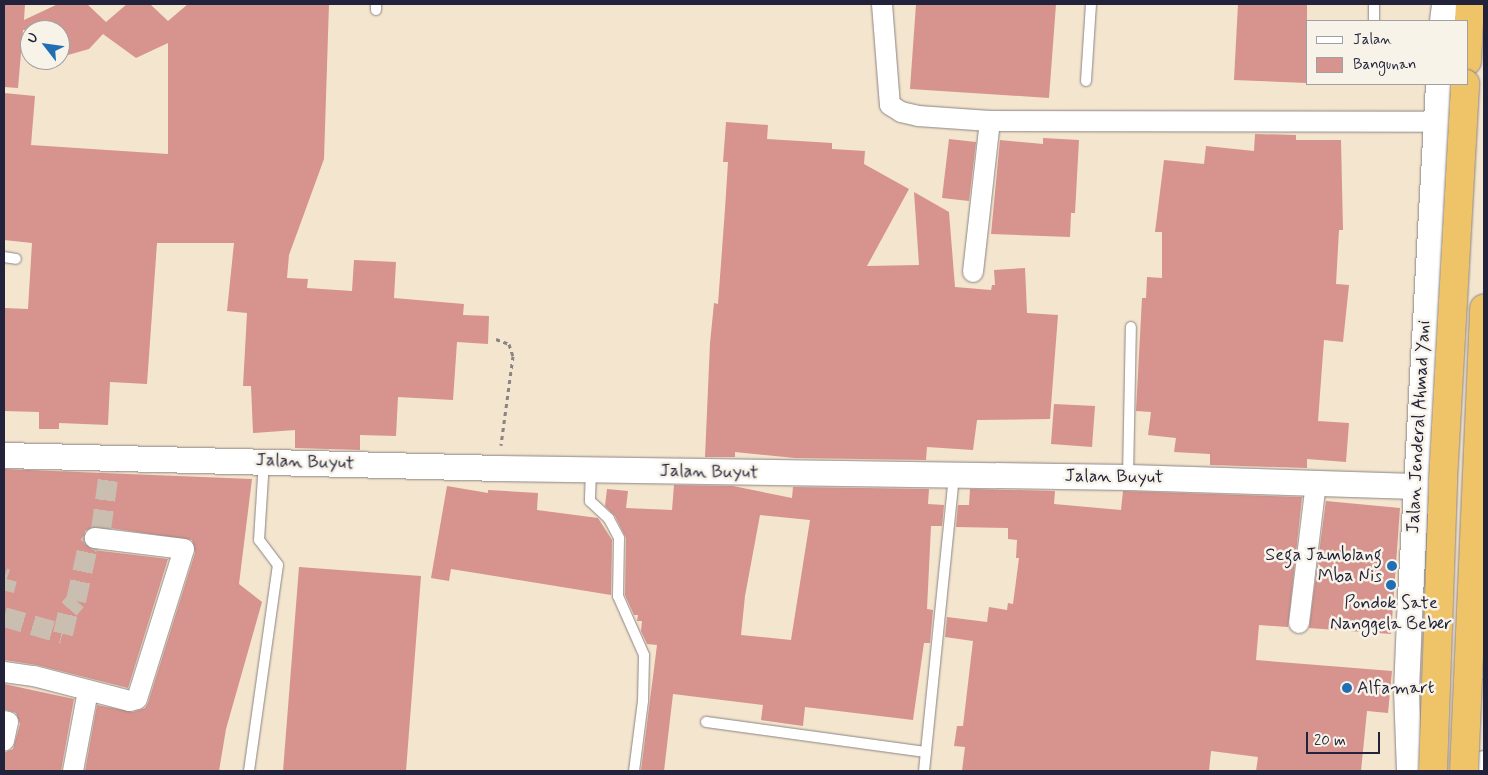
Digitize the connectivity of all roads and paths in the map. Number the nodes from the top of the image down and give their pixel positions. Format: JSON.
{"nodes":[{"id":1,"x":882,"y":4,"type":"edge"},
{"id":2,"x":1091,"y":4,"type":"edge"},
{"id":3,"x":1374,"y":4,"type":"edge"},
{"id":4,"x":1444,"y":4,"type":"edge"},
{"id":5,"x":1470,"y":4,"type":"edge"},
{"id":6,"x":1374,"y":20,"type":"edge"},
{"id":7,"x":1442,"y":20,"type":"edge"},
{"id":8,"x":1468,"y":42,"type":"edge"},
{"id":9,"x":1086,"y":80,"type":"dead end"},
{"id":10,"x":1438,"y":85,"type":"edge"},
{"id":11,"x":1465,"y":85,"type":"edge"},
{"id":12,"x":990,"y":121,"type":"junction"},
{"id":13,"x":1435,"y":122,"type":"junction"},
{"id":14,"x":4,"y":257,"type":"edge"},
{"id":15,"x":16,"y":259,"type":"dead end"},
{"id":16,"x":973,"y":272,"type":"dead end"},
{"id":17,"x":1484,"y":308,"type":"edge"},
{"id":18,"x":1131,"y":327,"type":"dead end"},
{"id":19,"x":496,"y":339,"type":"dead end"},
{"id":20,"x":4,"y":455,"type":"edge"},
{"id":21,"x":264,"y":461,"type":"junction"},
{"id":22,"x":498,"y":468,"type":"junction"},
{"id":23,"x":591,"y":469,"type":"junction"},
{"id":24,"x":954,"y":475,"type":"junction"},
{"id":25,"x":1128,"y":477,"type":"junction"},
{"id":26,"x":1316,"y":483,"type":"junction"},
{"id":27,"x":1415,"y":486,"type":"junction"},
{"id":28,"x":94,"y":538,"type":"dead end"},
{"id":29,"x":1299,"y":623,"type":"dead end"},
{"id":30,"x":4,"y":673,"type":"edge"},
{"id":31,"x":88,"y":691,"type":"junction"},
{"id":32,"x":4,"y":721,"type":"edge"},
{"id":33,"x":706,"y":722,"type":"dead end"},
{"id":34,"x":4,"y":741,"type":"edge"},
{"id":35,"x":926,"y":752,"type":"junction"},
{"id":36,"x":1484,"y":763,"type":"edge"},
{"id":37,"x":1413,"y":766,"type":"edge"},
{"id":38,"x":72,"y":771,"type":"edge"},
{"id":39,"x":249,"y":771,"type":"edge"},
{"id":40,"x":634,"y":771,"type":"edge"},
{"id":41,"x":924,"y":771,"type":"edge"},
{"id":42,"x":1433,"y":771,"type":"edge"},
{"id":43,"x":1464,"y":771,"type":"edge"},
{"id":44,"x":1480,"y":771,"type":"edge"}],
"edges":[{"from":1,"to":12,"type":"street"},
{"from":2,"to":9,"type":"lane"},
{"from":3,"to":6,"type":"lane"},
{"from":4,"to":7,"type":"street"},
{"from":5,"to":8,"type":"highway"},
{"from":10,"to":13,"type":"street","name":"Jalan Jenderal Ahmad Yani"},
{"from":11,"to":42,"type":"highway","name":"Jalan Jenderal Ahmad Yani","bridge":true},
{"from":12,"to":13,"type":"street"},
{"from":12,"to":16,"type":"street"},
{"from":13,"to":27,"type":"street","name":"Jalan Jenderal Ahmad Yani"},
{"from":14,"to":15,"type":"lane"},
{"from":17,"to":43,"type":"highway","bridge":true},
{"from":18,"to":25,"type":"lane"},
{"from":19,"to":22,"type":"path"},
{"from":20,"to":21,"type":"street","name":"Jalan Buyut"},
{"from":21,"to":22,"type":"street","name":"Jalan Buyut"},
{"from":21,"to":39,"type":"lane"},
{"from":22,"to":23,"type":"street","name":"Jalan Buyut"},
{"from":23,"to":24,"type":"street","name":"Jalan Buyut"},
{"from":23,"to":40,"type":"lane"},
{"from":24,"to":25,"type":"street","name":"Jalan Buyut"},
{"from":24,"to":35,"type":"lane"},
{"from":25,"to":26,"type":"street","name":"Jalan Buyut"},
{"from":26,"to":27,"type":"street","name":"Jalan Buyut"},
{"from":26,"to":29,"type":"street"},
{"from":27,"to":37,"type":"street","name":"Jalan Jenderal Ahmad Yani"},
{"from":28,"to":31,"type":"street"},
{"from":30,"to":31,"type":"street"},
{"from":31,"to":38,"type":"street"},
{"from":32,"to":34,"type":"street"},
{"from":33,"to":35,"type":"lane"},
{"from":35,"to":41,"type":"lane"},
{"from":36,"to":44,"type":"street"}]}
